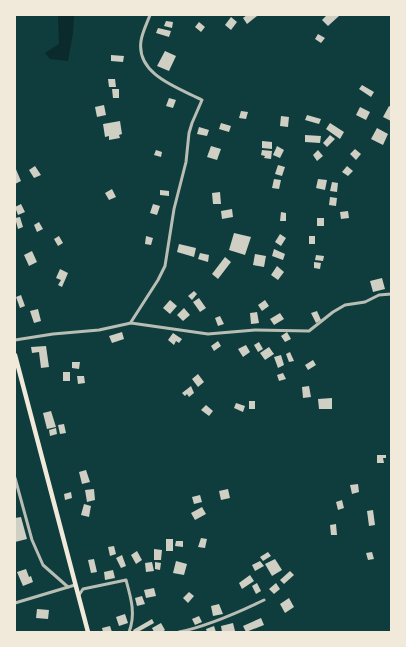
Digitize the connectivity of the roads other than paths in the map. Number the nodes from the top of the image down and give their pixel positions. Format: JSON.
{"nodes":[{"id":1,"x":150,"y":15,"type":"edge"},
{"id":2,"x":391,"y":294,"type":"edge"},
{"id":3,"x":131,"y":323,"type":"junction"},
{"id":4,"x":15,"y":340,"type":"edge"},
{"id":5,"x":15,"y":355,"type":"edge"},
{"id":6,"x":15,"y":478,"type":"edge"},
{"id":7,"x":75,"y":585,"type":"junction"},
{"id":8,"x":68,"y":586,"type":"junction"},
{"id":9,"x":78,"y":596,"type":"junction"},
{"id":10,"x":264,"y":600,"type":"dead end"},
{"id":11,"x":15,"y":603,"type":"edge"},
{"id":12,"x":88,"y":632,"type":"edge"},
{"id":13,"x":128,"y":632,"type":"edge"},
{"id":14,"x":179,"y":632,"type":"edge"}],
"edges":[{"from":1,"to":3,"type":"street"},
{"from":2,"to":3,"type":"street"},
{"from":3,"to":4,"type":"street"},
{"from":5,"to":7,"type":"main road"},
{"from":6,"to":8,"type":"street"},
{"from":7,"to":8,"type":"street"},
{"from":7,"to":9,"type":"main road"},
{"from":8,"to":11,"type":"street"},
{"from":9,"to":12,"type":"main road"},
{"from":9,"to":13,"type":"street"},
{"from":10,"to":14,"type":"street"}]}
